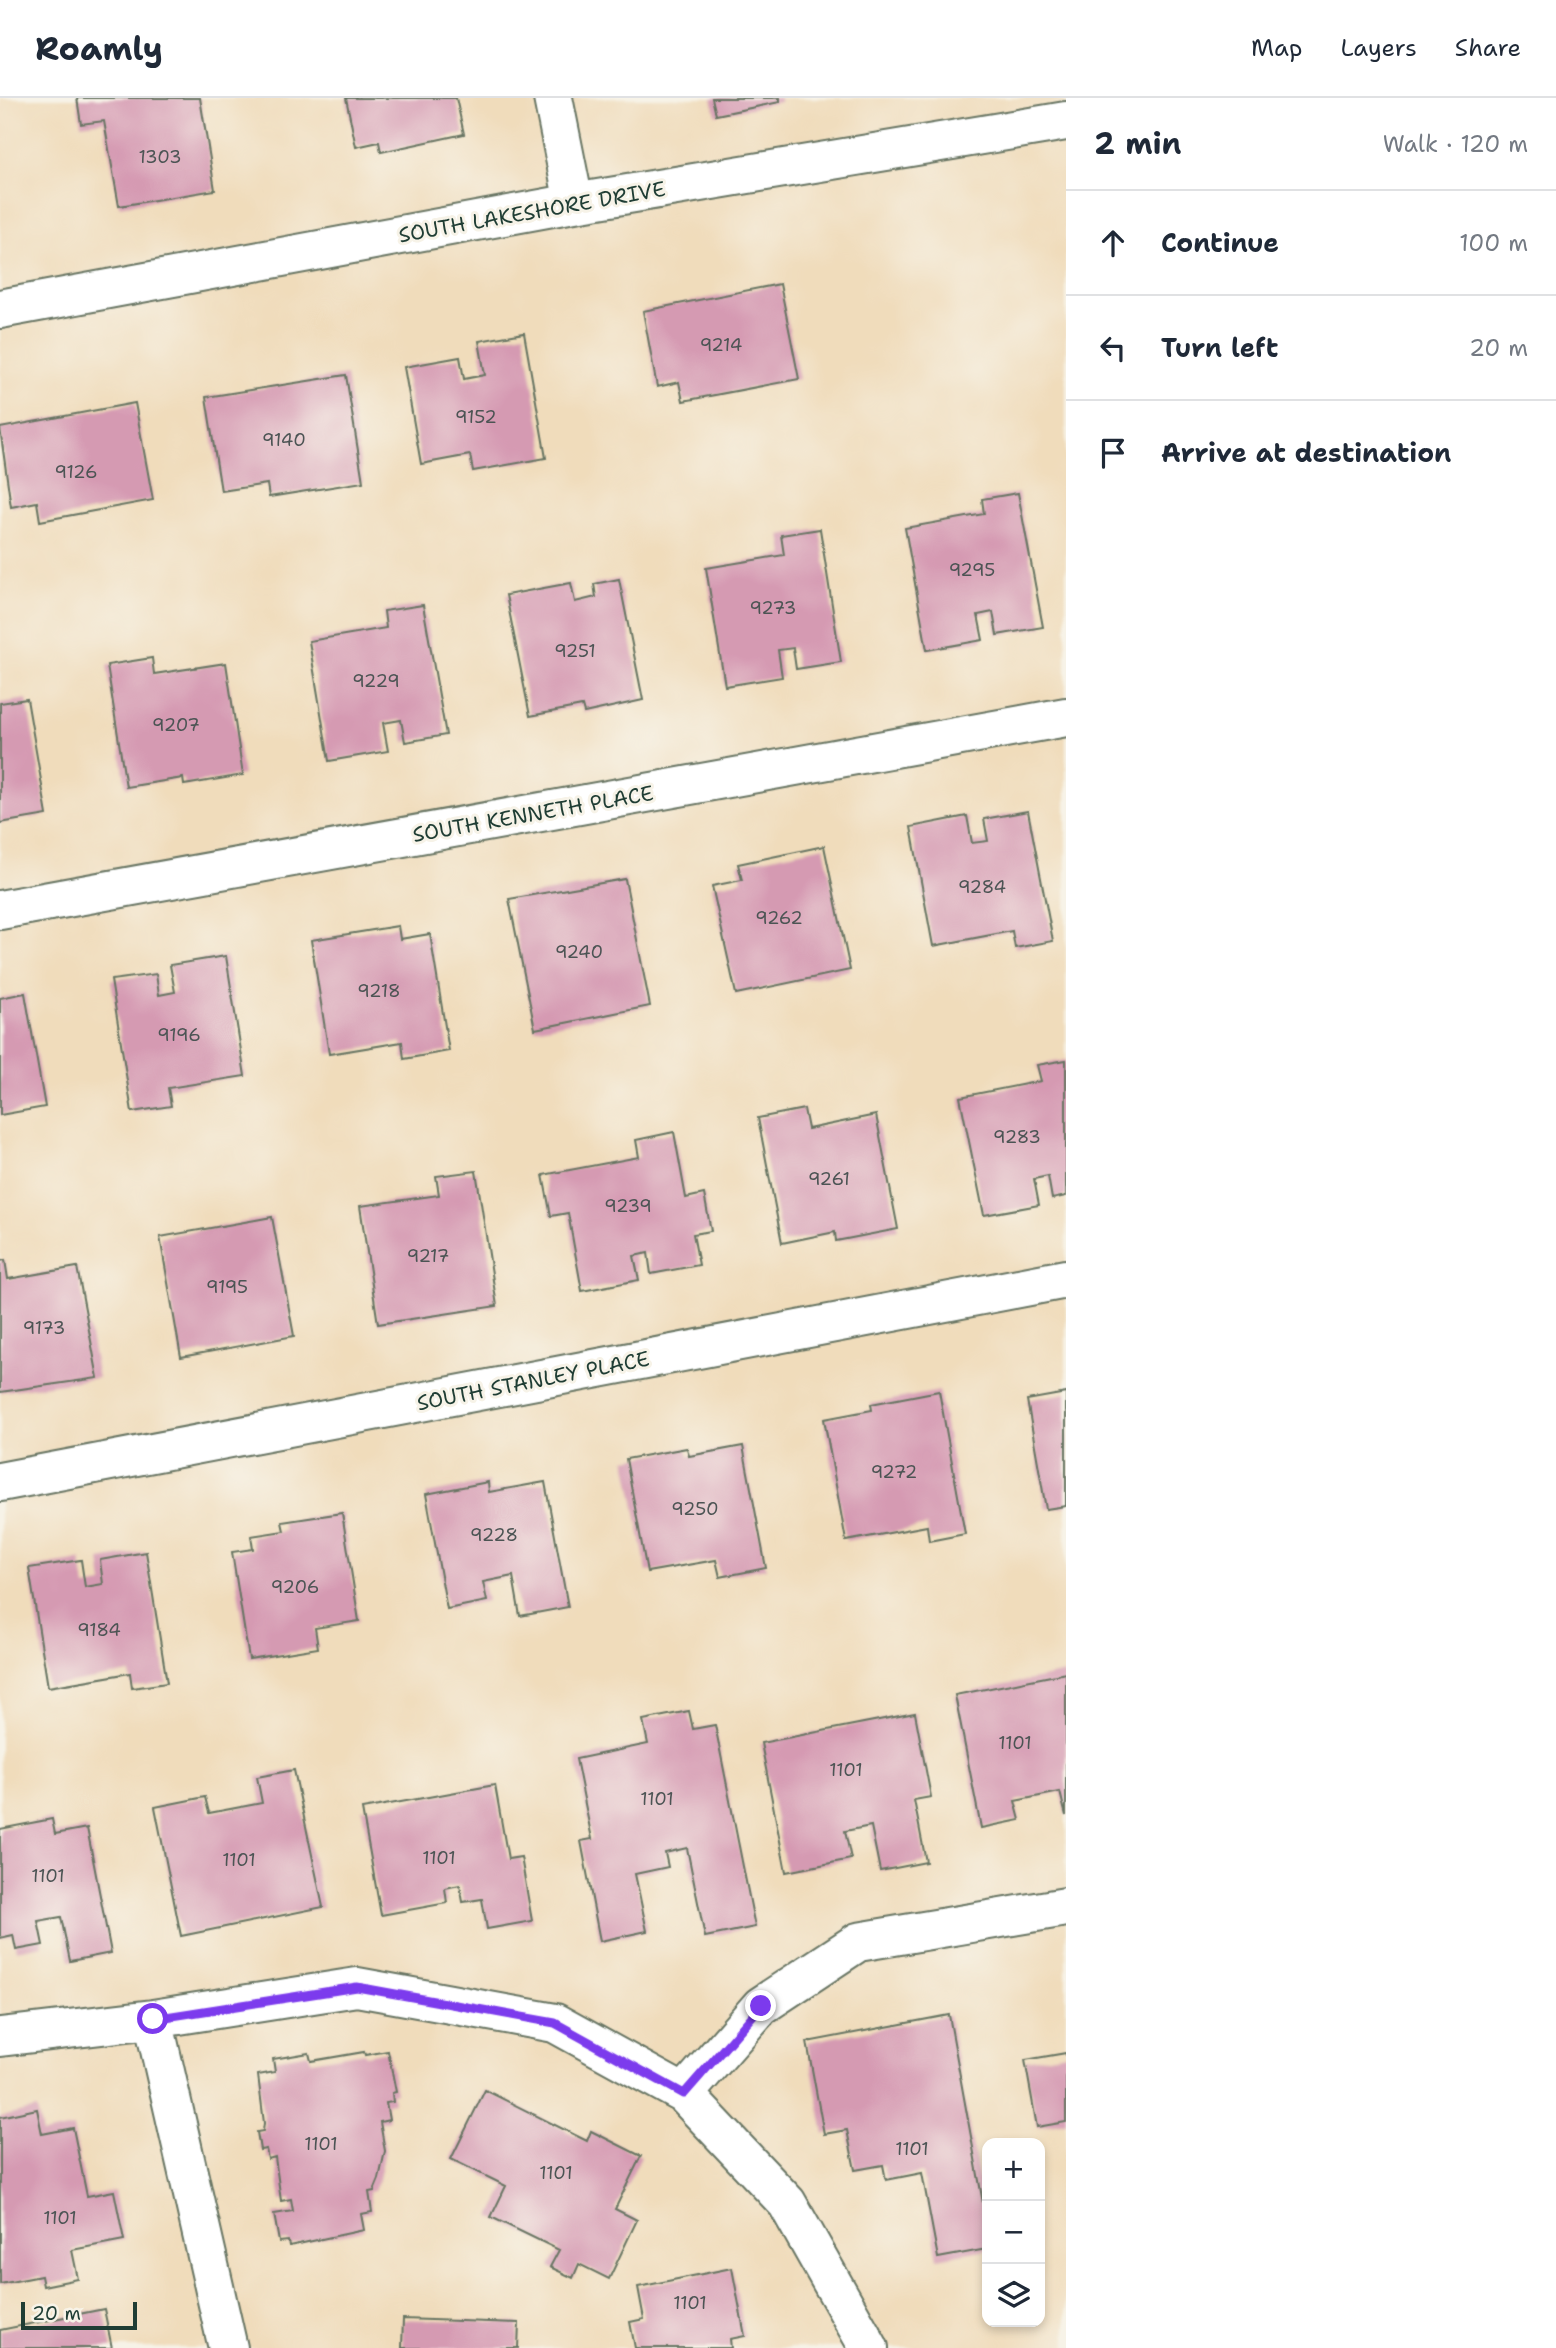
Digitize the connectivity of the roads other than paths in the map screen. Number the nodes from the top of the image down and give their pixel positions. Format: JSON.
{"nodes":[{"id":1,"x":553,"y":98,"type":"edge"},
{"id":2,"x":1066,"y":121,"type":"edge"},
{"id":3,"x":574,"y":203,"type":"junction"},
{"id":4,"x":2,"y":302,"type":"edge"},
{"id":5,"x":1066,"y":717,"type":"edge"},
{"id":6,"x":0,"y":911,"type":"edge"},
{"id":7,"x":1066,"y":1279,"type":"edge"},
{"id":8,"x":0,"y":1482,"type":"edge"},
{"id":9,"x":1066,"y":1906,"type":"edge"},
{"id":10,"x":153,"y":2019,"type":"junction"},
{"id":11,"x":0,"y":2037,"type":"edge"},
{"id":12,"x":684,"y":2094,"type":"junction"},
{"id":13,"x":228,"y":2348,"type":"edge"},
{"id":14,"x":869,"y":2348,"type":"edge"}],
"edges":[{"from":1,"to":3,"type":"street"},
{"from":2,"to":3,"type":"street","name":"SOUTH LAKESHORE DRIVE"},
{"from":3,"to":4,"type":"street","name":"SOUTH LAKESHORE DRIVE"},
{"from":5,"to":6,"type":"street","name":"SOUTH KENNETH PLACE"},
{"from":7,"to":8,"type":"street","name":"SOUTH STANLEY PLACE"},
{"from":9,"to":12,"type":"street"},
{"from":10,"to":11,"type":"street"},
{"from":10,"to":12,"type":"street"},
{"from":10,"to":13,"type":"street"},
{"from":12,"to":14,"type":"street"}]}
